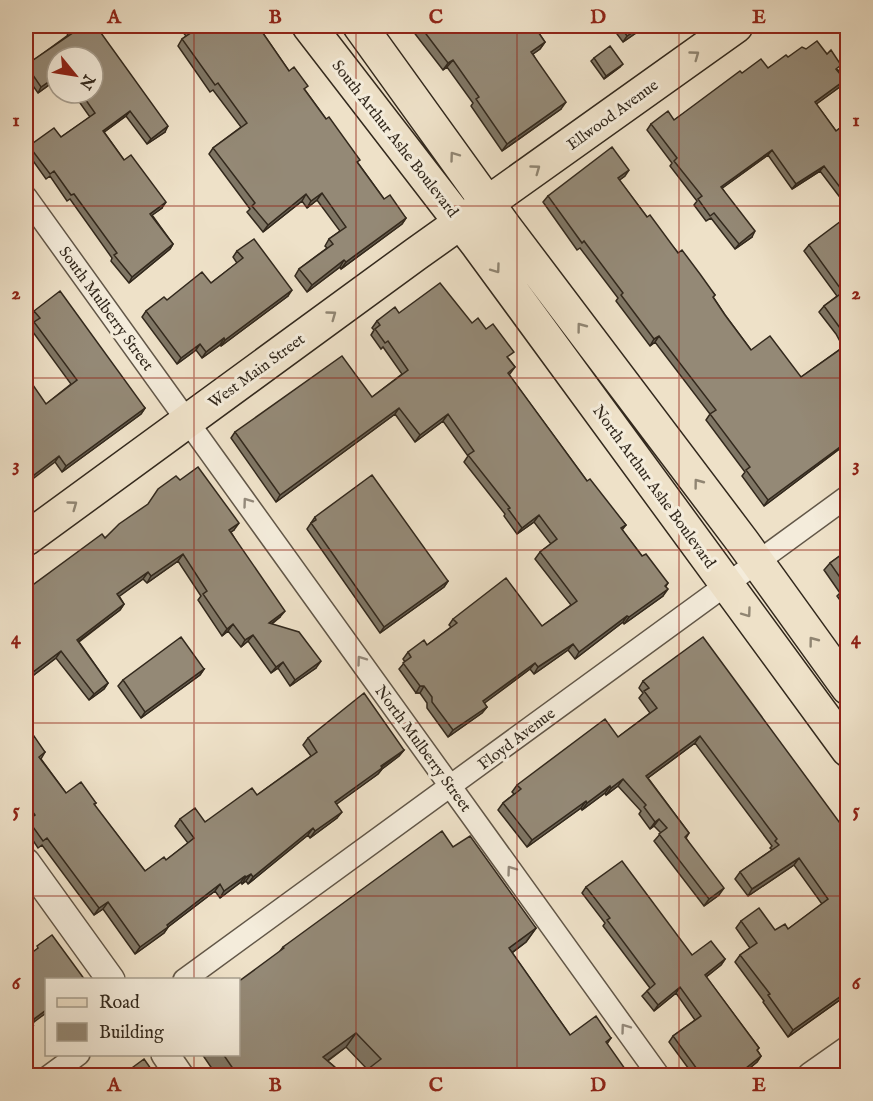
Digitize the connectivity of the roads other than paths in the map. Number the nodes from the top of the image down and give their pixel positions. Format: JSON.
{"nodes":[{"id":1,"x":309,"y":26,"type":"edge"},
{"id":2,"x":360,"y":26,"type":"edge"},
{"id":3,"x":736,"y":26,"type":"edge"},
{"id":4,"x":26,"y":197,"type":"edge"},
{"id":5,"x":489,"y":203,"type":"junction"},
{"id":6,"x":461,"y":222,"type":"junction"},
{"id":7,"x":188,"y":420,"type":"junction"},
{"id":8,"x":848,"y":496,"type":"edge"},
{"id":9,"x":26,"y":539,"type":"edge"},
{"id":10,"x":756,"y":563,"type":"junction"},
{"id":11,"x":727,"y":584,"type":"junction"},
{"id":12,"x":848,"y":688,"type":"edge"},
{"id":13,"x":848,"y":750,"type":"edge"},
{"id":14,"x":451,"y":786,"type":"junction"},
{"id":15,"x":26,"y":862,"type":"edge"},
{"id":16,"x":110,"y":978,"type":"edge"},
{"id":17,"x":187,"y":978,"type":"edge"},
{"id":18,"x":848,"y":1050,"type":"edge"},
{"id":19,"x":76,"y":1056,"type":"edge"},
{"id":20,"x":166,"y":1056,"type":"edge"},
{"id":21,"x":49,"y":1076,"type":"edge"},
{"id":22,"x":180,"y":1076,"type":"edge"},
{"id":23,"x":659,"y":1076,"type":"edge"},
{"id":24,"x":811,"y":1076,"type":"edge"}],
"edges":[{"from":1,"to":6,"type":"main road","name":"South Arthur Ashe Boulevard"},
{"from":5,"to":2,"type":"main road","name":"South Arthur Ashe Boulevard","one_way":true},
{"from":5,"to":3,"type":"main road","name":"Ellwood Avenue","one_way":true},
{"from":4,"to":7,"type":"street","name":"South Mulberry Street"},
{"from":5,"to":6,"type":"main road","name":"West Main Street"},
{"from":10,"to":5,"type":"main road","one_way":true},
{"from":7,"to":6,"type":"main road","name":"West Main Street","one_way":true},
{"from":6,"to":11,"type":"main road","name":"North Arthur Ashe Boulevard","one_way":true},
{"from":9,"to":7,"type":"main road","name":"West Main Street","one_way":true},
{"from":14,"to":7,"type":"street","name":"North Mulberry Street","one_way":true},
{"from":8,"to":10,"type":"street","name":"Floyd Avenue"},
{"from":10,"to":11,"type":"street","name":"Floyd Avenue"},
{"from":12,"to":10,"type":"main road","one_way":true},
{"from":11,"to":13,"type":"main road","name":"North Arthur Ashe Boulevard","one_way":true},
{"from":11,"to":14,"type":"street","name":"Floyd Avenue"},
{"from":14,"to":17,"type":"street","name":"Floyd Avenue"},
{"from":23,"to":14,"type":"street","name":"North Mulberry Street","one_way":true},
{"from":15,"to":16,"type":"street"},
{"from":18,"to":24,"type":"street"},
{"from":19,"to":21,"type":"street"},
{"from":20,"to":22,"type":"street"}]}
